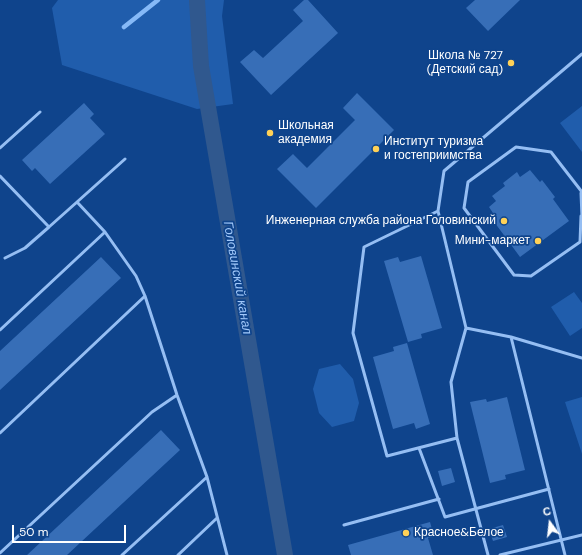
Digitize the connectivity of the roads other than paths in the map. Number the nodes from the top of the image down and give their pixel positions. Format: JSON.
{"nodes":[{"id":1,"x":582,"y":54,"type":"edge"},
{"id":2,"x":40,"y":112,"type":"dead end"},
{"id":3,"x":0,"y":148,"type":"edge"},
{"id":4,"x":125,"y":160,"type":"dead end"},
{"id":5,"x":0,"y":176,"type":"edge"},
{"id":6,"x":582,"y":192,"type":"edge"},
{"id":7,"x":77,"y":202,"type":"junction"},
{"id":8,"x":438,"y":211,"type":"junction"},
{"id":9,"x":582,"y":216,"type":"edge"},
{"id":10,"x":49,"y":227,"type":"junction"},
{"id":11,"x":105,"y":232,"type":"junction"},
{"id":12,"x":5,"y":258,"type":"dead end"},
{"id":13,"x":145,"y":296,"type":"junction"},
{"id":14,"x":466,"y":328,"type":"junction"},
{"id":15,"x":0,"y":330,"type":"edge"},
{"id":16,"x":512,"y":337,"type":"junction"},
{"id":17,"x":582,"y":358,"type":"edge"},
{"id":18,"x":177,"y":396,"type":"junction"},
{"id":19,"x":0,"y":433,"type":"edge"},
{"id":20,"x":457,"y":438,"type":"junction"},
{"id":21,"x":419,"y":448,"type":"junction"},
{"id":22,"x":207,"y":477,"type":"junction"},
{"id":23,"x":549,"y":489,"type":"junction"},
{"id":24,"x":439,"y":499,"type":"junction"},
{"id":25,"x":476,"y":509,"type":"junction"},
{"id":26,"x":217,"y":518,"type":"junction"},
{"id":27,"x":344,"y":525,"type":"dead end"},
{"id":28,"x":582,"y":535,"type":"edge"},
{"id":29,"x":560,"y":539,"type":"junction"},
{"id":30,"x":0,"y":553,"type":"edge"},
{"id":31,"x":122,"y":555,"type":"edge"},
{"id":32,"x":178,"y":555,"type":"edge"},
{"id":33,"x":227,"y":555,"type":"edge"},
{"id":34,"x":488,"y":555,"type":"edge"},
{"id":35,"x":500,"y":555,"type":"edge"},
{"id":36,"x":565,"y":555,"type":"edge"}],
"edges":[{"from":1,"to":8,"type":"lane"},
{"from":2,"to":3,"type":"lane"},
{"from":4,"to":7,"type":"lane"},
{"from":5,"to":10,"type":"lane"},
{"from":6,"to":9,"type":"lane"},
{"from":6,"to":9,"type":"lane"},
{"from":7,"to":10,"type":"lane"},
{"from":7,"to":11,"type":"lane"},
{"from":8,"to":14,"type":"lane"},
{"from":8,"to":21,"type":"lane"},
{"from":10,"to":12,"type":"lane"},
{"from":11,"to":13,"type":"lane"},
{"from":11,"to":15,"type":"lane"},
{"from":13,"to":18,"type":"lane"},
{"from":13,"to":19,"type":"lane"},
{"from":14,"to":16,"type":"lane"},
{"from":14,"to":20,"type":"lane"},
{"from":16,"to":17,"type":"lane"},
{"from":16,"to":23,"type":"lane"},
{"from":18,"to":22,"type":"lane"},
{"from":18,"to":30,"type":"lane"},
{"from":20,"to":21,"type":"lane"},
{"from":20,"to":25,"type":"lane"},
{"from":21,"to":24,"type":"lane"},
{"from":22,"to":26,"type":"lane"},
{"from":22,"to":31,"type":"lane"},
{"from":23,"to":25,"type":"lane"},
{"from":23,"to":29,"type":"lane"},
{"from":24,"to":25,"type":"lane"},
{"from":24,"to":27,"type":"lane"},
{"from":25,"to":34,"type":"lane"},
{"from":26,"to":32,"type":"lane"},
{"from":26,"to":33,"type":"lane"},
{"from":28,"to":29,"type":"lane"},
{"from":29,"to":35,"type":"lane"},
{"from":29,"to":36,"type":"lane"}]}
